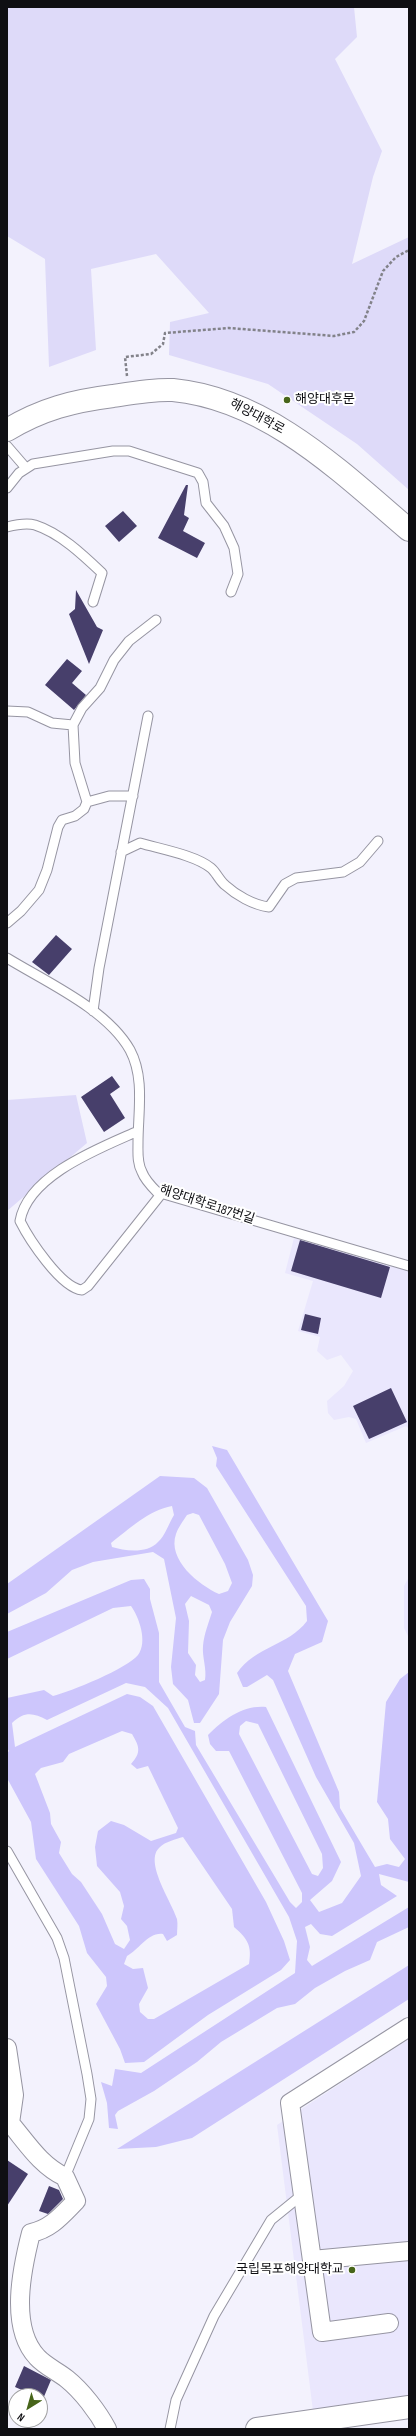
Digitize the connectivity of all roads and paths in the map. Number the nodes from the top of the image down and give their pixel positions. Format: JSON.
{"nodes":[{"id":1,"x":409,"y":250,"type":"edge"},
{"id":2,"x":128,"y":394,"type":"junction"},
{"id":3,"x":7,"y":430,"type":"edge"},
{"id":4,"x":7,"y":446,"type":"edge"},
{"id":5,"x":26,"y":468,"type":"junction"},
{"id":6,"x":7,"y":488,"type":"edge"},
{"id":7,"x":7,"y":527,"type":"edge"},
{"id":8,"x":409,"y":530,"type":"edge"},
{"id":9,"x":231,"y":592,"type":"dead end"},
{"id":10,"x":93,"y":602,"type":"dead end"},
{"id":11,"x":156,"y":620,"type":"dead end"},
{"id":12,"x":7,"y":711,"type":"edge"},
{"id":13,"x":148,"y":716,"type":"dead end"},
{"id":14,"x":73,"y":725,"type":"junction"},
{"id":15,"x":133,"y":796,"type":"junction"},
{"id":16,"x":87,"y":802,"type":"junction"},
{"id":17,"x":378,"y":841,"type":"dead end"},
{"id":18,"x":122,"y":852,"type":"junction"},
{"id":19,"x":7,"y":923,"type":"edge"},
{"id":20,"x":7,"y":958,"type":"edge"},
{"id":21,"x":93,"y":1011,"type":"junction"},
{"id":22,"x":138,"y":1131,"type":"junction"},
{"id":23,"x":162,"y":1193,"type":"junction"},
{"id":24,"x":409,"y":1266,"type":"edge"},
{"id":25,"x":7,"y":1851,"type":"edge"},
{"id":26,"x":409,"y":2027,"type":"edge"},
{"id":27,"x":7,"y":2048,"type":"edge"},
{"id":28,"x":65,"y":2177,"type":"junction"},
{"id":29,"x":303,"y":2194,"type":"junction"},
{"id":30,"x":409,"y":2251,"type":"edge"},
{"id":31,"x":312,"y":2260,"type":"junction"},
{"id":32,"x":389,"y":2323,"type":"dead end"},
{"id":33,"x":409,"y":2407,"type":"edge"},
{"id":34,"x":107,"y":2429,"type":"edge"},
{"id":35,"x":170,"y":2429,"type":"edge"},
{"id":36,"x":257,"y":2429,"type":"edge"}],
"edges":[{"from":1,"to":2,"type":"path"},
{"from":2,"to":3,"type":"street","name":"해양대학로"},
{"from":2,"to":8,"type":"street","name":"해양대학로"},
{"from":4,"to":5,"type":"lane"},
{"from":5,"to":6,"type":"lane"},
{"from":5,"to":9,"type":"lane"},
{"from":7,"to":10,"type":"lane"},
{"from":11,"to":14,"type":"lane"},
{"from":12,"to":14,"type":"lane"},
{"from":13,"to":15,"type":"lane"},
{"from":14,"to":16,"type":"lane"},
{"from":15,"to":16,"type":"lane"},
{"from":15,"to":18,"type":"lane"},
{"from":16,"to":19,"type":"lane"},
{"from":17,"to":18,"type":"lane"},
{"from":18,"to":21,"type":"lane"},
{"from":20,"to":21,"type":"lane","name":"해양대학로187번길"},
{"from":21,"to":22,"type":"lane","name":"해양대학로187번길"},
{"from":22,"to":23,"type":"lane","name":"해양대학로187번길"},
{"from":22,"to":23,"type":"lane"},
{"from":23,"to":24,"type":"lane","name":"해양대학로187번길"},
{"from":25,"to":28,"type":"lane"},
{"from":26,"to":29,"type":"street"},
{"from":27,"to":28,"type":"street"},
{"from":28,"to":34,"type":"street"},
{"from":29,"to":31,"type":"street"},
{"from":29,"to":35,"type":"lane"},
{"from":30,"to":31,"type":"street"},
{"from":31,"to":32,"type":"street"},
{"from":33,"to":36,"type":"street"}]}
